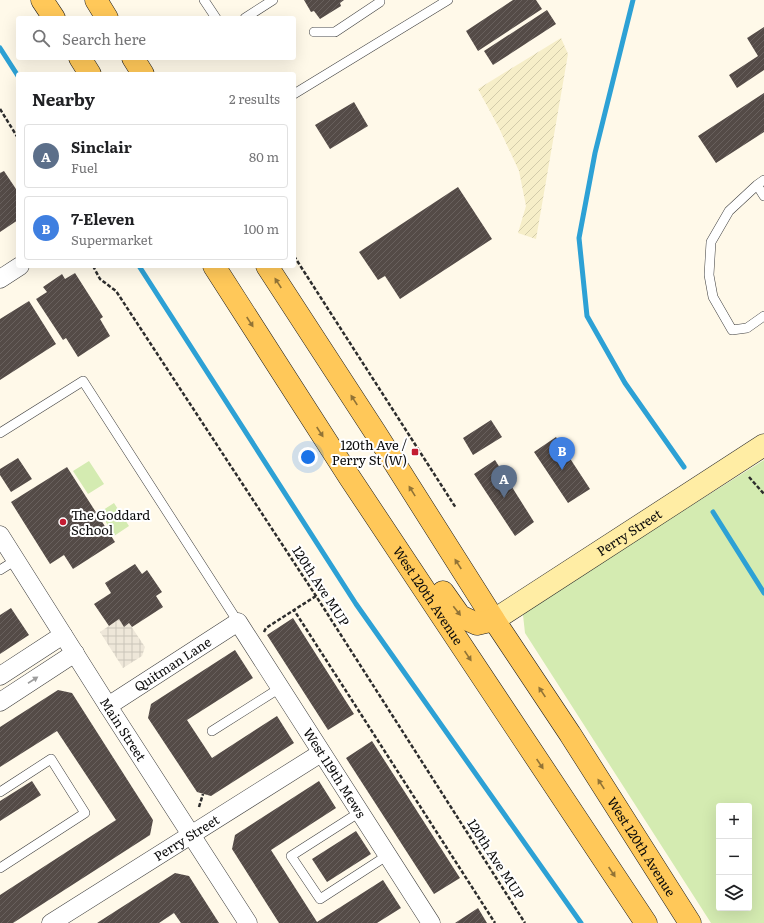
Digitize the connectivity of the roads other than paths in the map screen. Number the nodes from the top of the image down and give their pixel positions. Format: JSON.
{"nodes":[{"id":1,"x":42,"y":0,"type":"edge"},
{"id":2,"x":96,"y":0,"type":"edge"},
{"id":3,"x":204,"y":0,"type":"edge"},
{"id":4,"x":273,"y":0,"type":"edge"},
{"id":5,"x":380,"y":0,"type":"edge"},
{"id":6,"x":448,"y":0,"type":"edge"},
{"id":7,"x":53,"y":16,"type":"edge"},
{"id":8,"x":106,"y":16,"type":"edge"},
{"id":9,"x":215,"y":16,"type":"edge"},
{"id":10,"x":248,"y":16,"type":"edge"},
{"id":11,"x":314,"y":32,"type":"dead end"},
{"id":12,"x":81,"y":60,"type":"edge"},
{"id":13,"x":134,"y":60,"type":"edge"},
{"id":14,"x":89,"y":72,"type":"edge"},
{"id":15,"x":142,"y":72,"type":"edge"},
{"id":16,"x":296,"y":93,"type":"edge"},
{"id":17,"x":760,"y":182,"type":"edge"},
{"id":18,"x":764,"y":196,"type":"edge"},
{"id":19,"x":17,"y":268,"type":"edge"},
{"id":20,"x":215,"y":268,"type":"edge"},
{"id":21,"x":268,"y":268,"type":"edge"},
{"id":22,"x":0,"y":279,"type":"edge"},
{"id":23,"x":764,"y":316,"type":"edge"},
{"id":24,"x":0,"y":433,"type":"edge"},
{"id":25,"x":764,"y":445,"type":"edge"},
{"id":26,"x":377,"y":518,"type":"junction"},
{"id":27,"x":0,"y":535,"type":"edge"},
{"id":28,"x":16,"y":560,"type":"junction"},
{"id":29,"x":0,"y":570,"type":"edge"},
{"id":30,"x":494,"y":620,"type":"junction"},
{"id":31,"x":238,"y":622,"type":"junction"},
{"id":32,"x":64,"y":635,"type":"junction"},
{"id":33,"x":75,"y":653,"type":"junction"},
{"id":34,"x":0,"y":676,"type":"edge"},
{"id":35,"x":280,"y":688,"type":"junction"},
{"id":36,"x":0,"y":702,"type":"edge"},
{"id":37,"x":108,"y":706,"type":"junction"},
{"id":38,"x":212,"y":730,"type":"dead end"},
{"id":39,"x":321,"y":753,"type":"junction"},
{"id":40,"x":0,"y":792,"type":"edge"},
{"id":41,"x":360,"y":812,"type":"junction"},
{"id":42,"x":192,"y":836,"type":"junction"},
{"id":43,"x":388,"y":855,"type":"junction"},
{"id":44,"x":0,"y":868,"type":"edge"},
{"id":45,"x":426,"y":921,"type":"edge"},
{"id":46,"x":51,"y":923,"type":"edge"},
{"id":47,"x":248,"y":923,"type":"edge"},
{"id":48,"x":646,"y":923,"type":"edge"},
{"id":49,"x":690,"y":923,"type":"edge"}],
"edges":[{"from":1,"to":7,"type":"main road"},
{"from":2,"to":8,"type":"main road"},
{"from":3,"to":9,"type":"lane"},
{"from":4,"to":10,"type":"lane"},
{"from":5,"to":11,"type":"lane"},
{"from":6,"to":16,"type":"lane"},
{"from":12,"to":14,"type":"main road"},
{"from":13,"to":15,"type":"main road"},
{"from":17,"to":18,"type":"lane"},
{"from":17,"to":23,"type":"lane"},
{"from":19,"to":22,"type":"street"},
{"from":20,"to":26,"type":"main road","name":"West 120th Avenue","one_way":true},
{"from":30,"to":21,"type":"main road","name":"West 120th Avenue","one_way":true},
{"from":24,"to":31,"type":"lane"},
{"from":25,"to":30,"type":"street","name":"Perry Street"},
{"from":26,"to":30,"type":"main road","one_way":true},
{"from":26,"to":48,"type":"main road","name":"West 120th Avenue","one_way":true},
{"from":27,"to":28,"type":"street","name":"Main Street"},
{"from":28,"to":29,"type":"lane"},
{"from":28,"to":32,"type":"street","name":"Main Street"},
{"from":49,"to":30,"type":"main road","name":"West 120th Avenue","one_way":true},
{"from":31,"to":35,"type":"street","name":"West 119th Mews"},
{"from":31,"to":37,"type":"street","name":"Quitman Lane"},
{"from":32,"to":33,"type":"street","name":"Main Street"},
{"from":32,"to":34,"type":"street"},
{"from":36,"to":33,"type":"street","one_way":true},
{"from":33,"to":37,"type":"street","name":"Main Street"},
{"from":35,"to":38,"type":"lane"},
{"from":35,"to":39,"type":"street","name":"West 119th Mews"},
{"from":37,"to":42,"type":"street","name":"Main Street"},
{"from":39,"to":41,"type":"street","name":"West 119th Mews"},
{"from":39,"to":42,"type":"street","name":"Perry Street"},
{"from":40,"to":44,"type":"lane"},
{"from":41,"to":43,"type":"street","name":"West 119th Mews"},
{"from":41,"to":43,"type":"lane"},
{"from":42,"to":46,"type":"street","name":"Perry Street"},
{"from":42,"to":47,"type":"street","name":"Main Street"},
{"from":43,"to":45,"type":"street","name":"West 119th Mews"}]}
